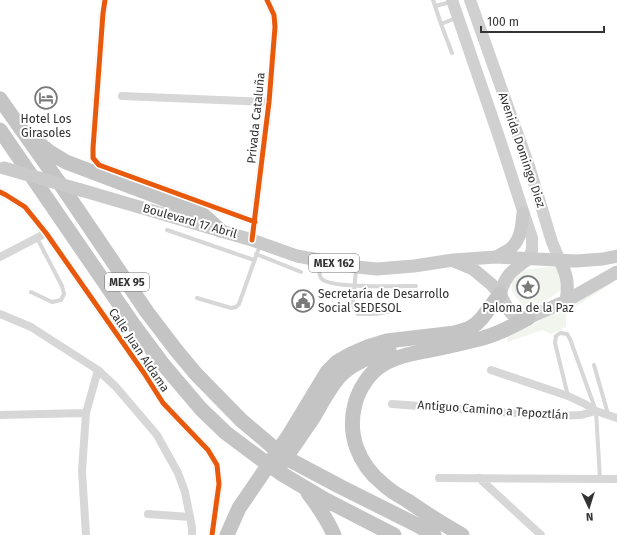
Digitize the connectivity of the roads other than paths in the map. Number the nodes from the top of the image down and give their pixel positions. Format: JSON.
{"nodes":[{"id":1,"x":105,"y":0,"type":"edge"},
{"id":2,"x":267,"y":0,"type":"edge"},
{"id":3,"x":433,"y":0,"type":"edge"},
{"id":4,"x":470,"y":0,"type":"edge"},
{"id":5,"x":453,"y":1,"type":"edge"},
{"id":6,"x":434,"y":6,"type":"junction"},
{"id":7,"x":458,"y":17,"type":"junction"},
{"id":8,"x":440,"y":24,"type":"junction"},
{"id":9,"x":452,"y":53,"type":"dead end"},
{"id":10,"x":122,"y":96,"type":"dead end"},
{"id":11,"x":0,"y":99,"type":"edge"},
{"id":12,"x":269,"y":102,"type":"junction"},
{"id":13,"x":11,"y":116,"type":"junction"},
{"id":14,"x":0,"y":130,"type":"edge"},
{"id":15,"x":529,"y":166,"type":"junction"},
{"id":16,"x":2,"y":167,"type":"edge"},
{"id":17,"x":510,"y":171,"type":"junction"},
{"id":18,"x":0,"y":192,"type":"edge"},
{"id":19,"x":523,"y":213,"type":"junction"},
{"id":20,"x":255,"y":222,"type":"junction"},
{"id":21,"x":167,"y":230,"type":"dead end"},
{"id":22,"x":220,"y":230,"type":"junction"},
{"id":23,"x":46,"y":233,"type":"junction"},
{"id":24,"x":37,"y":238,"type":"junction"},
{"id":25,"x":256,"y":246,"type":"junction"},
{"id":26,"x":617,"y":256,"type":"edge"},
{"id":27,"x":0,"y":257,"type":"edge"},
{"id":28,"x":496,"y":257,"type":"junction"},
{"id":29,"x":528,"y":259,"type":"junction"},
{"id":30,"x":254,"y":260,"type":"junction"},
{"id":31,"x":320,"y":260,"type":"junction"},
{"id":32,"x":453,"y":260,"type":"junction"},
{"id":33,"x":560,"y":261,"type":"junction"},
{"id":34,"x":357,"y":268,"type":"junction"},
{"id":35,"x":301,"y":272,"type":"dead end"},
{"id":36,"x":617,"y":272,"type":"edge"},
{"id":37,"x":355,"y":286,"type":"junction"},
{"id":38,"x":416,"y":286,"type":"dead end"},
{"id":39,"x":31,"y":292,"type":"dead end"},
{"id":40,"x":500,"y":294,"type":"junction"},
{"id":41,"x":198,"y":298,"type":"dead end"},
{"id":42,"x":566,"y":301,"type":"junction"},
{"id":43,"x":396,"y":310,"type":"dead end"},
{"id":44,"x":0,"y":314,"type":"edge"},
{"id":45,"x":528,"y":318,"type":"junction"},
{"id":46,"x":431,"y":350,"type":"junction"},
{"id":47,"x":594,"y":365,"type":"dead end"},
{"id":48,"x":98,"y":370,"type":"junction"},
{"id":49,"x":491,"y":370,"type":"dead end"},
{"id":50,"x":568,"y":396,"type":"junction"},
{"id":51,"x":392,"y":404,"type":"dead end"},
{"id":52,"x":596,"y":411,"type":"junction"},
{"id":53,"x":86,"y":413,"type":"junction"},
{"id":54,"x":0,"y":415,"type":"edge"},
{"id":55,"x":608,"y":415,"type":"junction"},
{"id":56,"x":617,"y":418,"type":"edge"},
{"id":57,"x":439,"y":478,"type":"dead end"},
{"id":58,"x":479,"y":478,"type":"junction"},
{"id":59,"x":600,"y":479,"type":"junction"},
{"id":60,"x":617,"y":479,"type":"edge"},
{"id":61,"x":302,"y":486,"type":"junction"},
{"id":62,"x":148,"y":514,"type":"dead end"},
{"id":63,"x":190,"y":517,"type":"junction"},
{"id":64,"x":86,"y":535,"type":"edge"},
{"id":65,"x":192,"y":535,"type":"edge"},
{"id":66,"x":212,"y":535,"type":"edge"},
{"id":67,"x":227,"y":535,"type":"edge"},
{"id":68,"x":237,"y":535,"type":"edge"},
{"id":69,"x":334,"y":535,"type":"edge"},
{"id":70,"x":394,"y":535,"type":"edge"},
{"id":71,"x":434,"y":535,"type":"edge"},
{"id":72,"x":462,"y":535,"type":"edge"},
{"id":73,"x":541,"y":535,"type":"edge"}],
"edges":[{"from":1,"to":20,"type":"street"},
{"from":2,"to":12,"type":"street","name":"Privada Cataluña"},
{"from":3,"to":6,"type":"lane"},
{"from":4,"to":15,"type":"main road","name":"Avenida Domingo Diez"},
{"from":5,"to":6,"type":"lane"},
{"from":5,"to":7,"type":"main road","name":"Avenida Domingo Diez"},
{"from":6,"to":8,"type":"lane"},
{"from":7,"to":8,"type":"lane"},
{"from":7,"to":17,"type":"main road","name":"Avenida Domingo Diez"},
{"from":8,"to":9,"type":"lane"},
{"from":10,"to":12,"type":"street"},
{"from":11,"to":13,"type":"highway","number":"MEX 95"},
{"from":12,"to":20,"type":"street","name":"Privada Cataluña"},
{"from":13,"to":22,"type":"highway"},
{"from":13,"to":71,"type":"highway","number":"MEX 95","bridge":true},
{"from":14,"to":61,"type":"highway","number":"MEX 95","bridge":true},
{"from":15,"to":17,"type":"main road"},
{"from":15,"to":33,"type":"main road","name":"Avenida Domingo Diez"},
{"from":16,"to":22,"type":"main road","name":"Boulevard 17 Abril","number":"MEX 162","bridge":true},
{"from":17,"to":19,"type":"main road","name":"Avenida Domingo Diez"},
{"from":18,"to":23,"type":"street","name":"Calle Juan Aldama"},
{"from":19,"to":28,"type":"main road"},
{"from":19,"to":29,"type":"main road","name":"Avenida Domingo Diez"},
{"from":20,"to":25,"type":"street","name":"Privada Cataluña"},
{"from":21,"to":30,"type":"lane"},
{"from":22,"to":25,"type":"main road","name":"Boulevard 17 Abril","number":"MEX 162"},
{"from":23,"to":24,"type":"street"},
{"from":23,"to":66,"type":"street","name":"Calle Juan Aldama"},
{"from":24,"to":27,"type":"street"},
{"from":24,"to":39,"type":"lane"},
{"from":25,"to":30,"type":"lane"},
{"from":25,"to":31,"type":"main road","name":"Boulevard 17 Abril","number":"MEX 162"},
{"from":25,"to":35,"type":"lane"},
{"from":26,"to":33,"type":"main road"},
{"from":28,"to":29,"type":"main road","name":"Boulevard 17 Abril","number":"MEX 162"},
{"from":28,"to":32,"type":"main road","name":"Boulevard 17 Abril","number":"MEX 162"},
{"from":29,"to":33,"type":"main road"},
{"from":29,"to":40,"type":"main road"},
{"from":30,"to":41,"type":"lane"},
{"from":31,"to":34,"type":"main road","name":"Boulevard 17 Abril","number":"MEX 162"},
{"from":31,"to":37,"type":"lane"},
{"from":32,"to":34,"type":"main road","name":"Boulevard 17 Abril","number":"MEX 162"},
{"from":32,"to":40,"type":"main road"},
{"from":33,"to":42,"type":"main road","name":"Avenida Domingo Diez"},
{"from":34,"to":37,"type":"lane"},
{"from":36,"to":42,"type":"main road"},
{"from":37,"to":38,"type":"lane"},
{"from":37,"to":43,"type":"lane"},
{"from":40,"to":45,"type":"main road"},
{"from":40,"to":67,"type":"highway"},
{"from":42,"to":45,"type":"main road"},
{"from":44,"to":48,"type":"street"},
{"from":45,"to":46,"type":"highway"},
{"from":46,"to":68,"type":"highway"},
{"from":46,"to":72,"type":"highway"},
{"from":47,"to":55,"type":"lane"},
{"from":48,"to":53,"type":"street"},
{"from":48,"to":63,"type":"street"},
{"from":49,"to":50,"type":"street"},
{"from":50,"to":52,"type":"street"},
{"from":50,"to":52,"type":"lane"},
{"from":51,"to":52,"type":"street","name":"Antiguo Camino a Tepoztlán"},
{"from":52,"to":55,"type":"street"},
{"from":52,"to":59,"type":"lane"},
{"from":53,"to":54,"type":"street"},
{"from":53,"to":64,"type":"street"},
{"from":55,"to":56,"type":"street"},
{"from":57,"to":58,"type":"street"},
{"from":58,"to":59,"type":"street"},
{"from":58,"to":73,"type":"street"},
{"from":59,"to":60,"type":"street"},
{"from":61,"to":69,"type":"highway"},
{"from":61,"to":70,"type":"highway","number":"MEX 95"},
{"from":62,"to":63,"type":"street"},
{"from":63,"to":65,"type":"street"}]}
